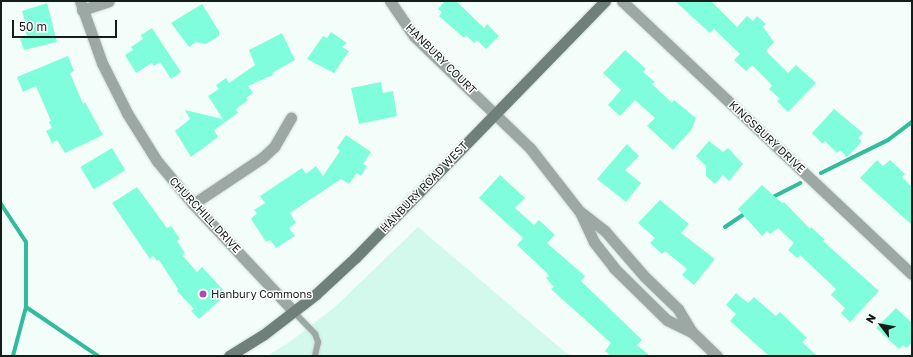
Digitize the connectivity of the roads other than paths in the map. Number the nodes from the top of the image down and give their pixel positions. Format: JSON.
{"nodes":[{"id":1,"x":109,"y":1,"type":"edge"},
{"id":2,"x":390,"y":1,"type":"edge"},
{"id":3,"x":604,"y":1,"type":"edge"},
{"id":4,"x":622,"y":1,"type":"edge"},
{"id":5,"x":81,"y":5,"type":"edge"},
{"id":6,"x":496,"y":114,"type":"junction"},
{"id":7,"x":291,"y":118,"type":"dead end"},
{"id":8,"x":193,"y":204,"type":"junction"},
{"id":9,"x":580,"y":212,"type":"junction"},
{"id":10,"x":912,"y":274,"type":"edge"},
{"id":11,"x":645,"y":277,"type":"junction"},
{"id":12,"x":634,"y":288,"type":"junction"},
{"id":13,"x":293,"y":311,"type":"junction"},
{"id":14,"x":692,"y":332,"type":"junction"},
{"id":15,"x":230,"y":356,"type":"edge"},
{"id":16,"x":315,"y":356,"type":"edge"},
{"id":17,"x":717,"y":356,"type":"edge"}],
"edges":[{"from":1,"to":5,"type":"street"},
{"from":2,"to":6,"type":"street","name":"HANBURY COURT"},
{"from":3,"to":6,"type":"main road","name":"HANBURY ROAD WEST"},
{"from":4,"to":10,"type":"street","name":"KINGSBURY DRIVE"},
{"from":5,"to":8,"type":"street","name":"CHURCHILL DRIVE"},
{"from":6,"to":9,"type":"street","name":"HANBURY COURT"},
{"from":6,"to":13,"type":"main road","name":"HANBURY ROAD WEST"},
{"from":7,"to":8,"type":"street"},
{"from":8,"to":13,"type":"street","name":"CHURCHILL DRIVE"},
{"from":9,"to":11,"type":"street"},
{"from":9,"to":12,"type":"street"},
{"from":11,"to":12,"type":"street"},
{"from":11,"to":14,"type":"street"},
{"from":12,"to":14,"type":"street"},
{"from":13,"to":15,"type":"main road","name":"HANBURY ROAD WEST"},
{"from":13,"to":16,"type":"lane"},
{"from":14,"to":17,"type":"street"}]}
